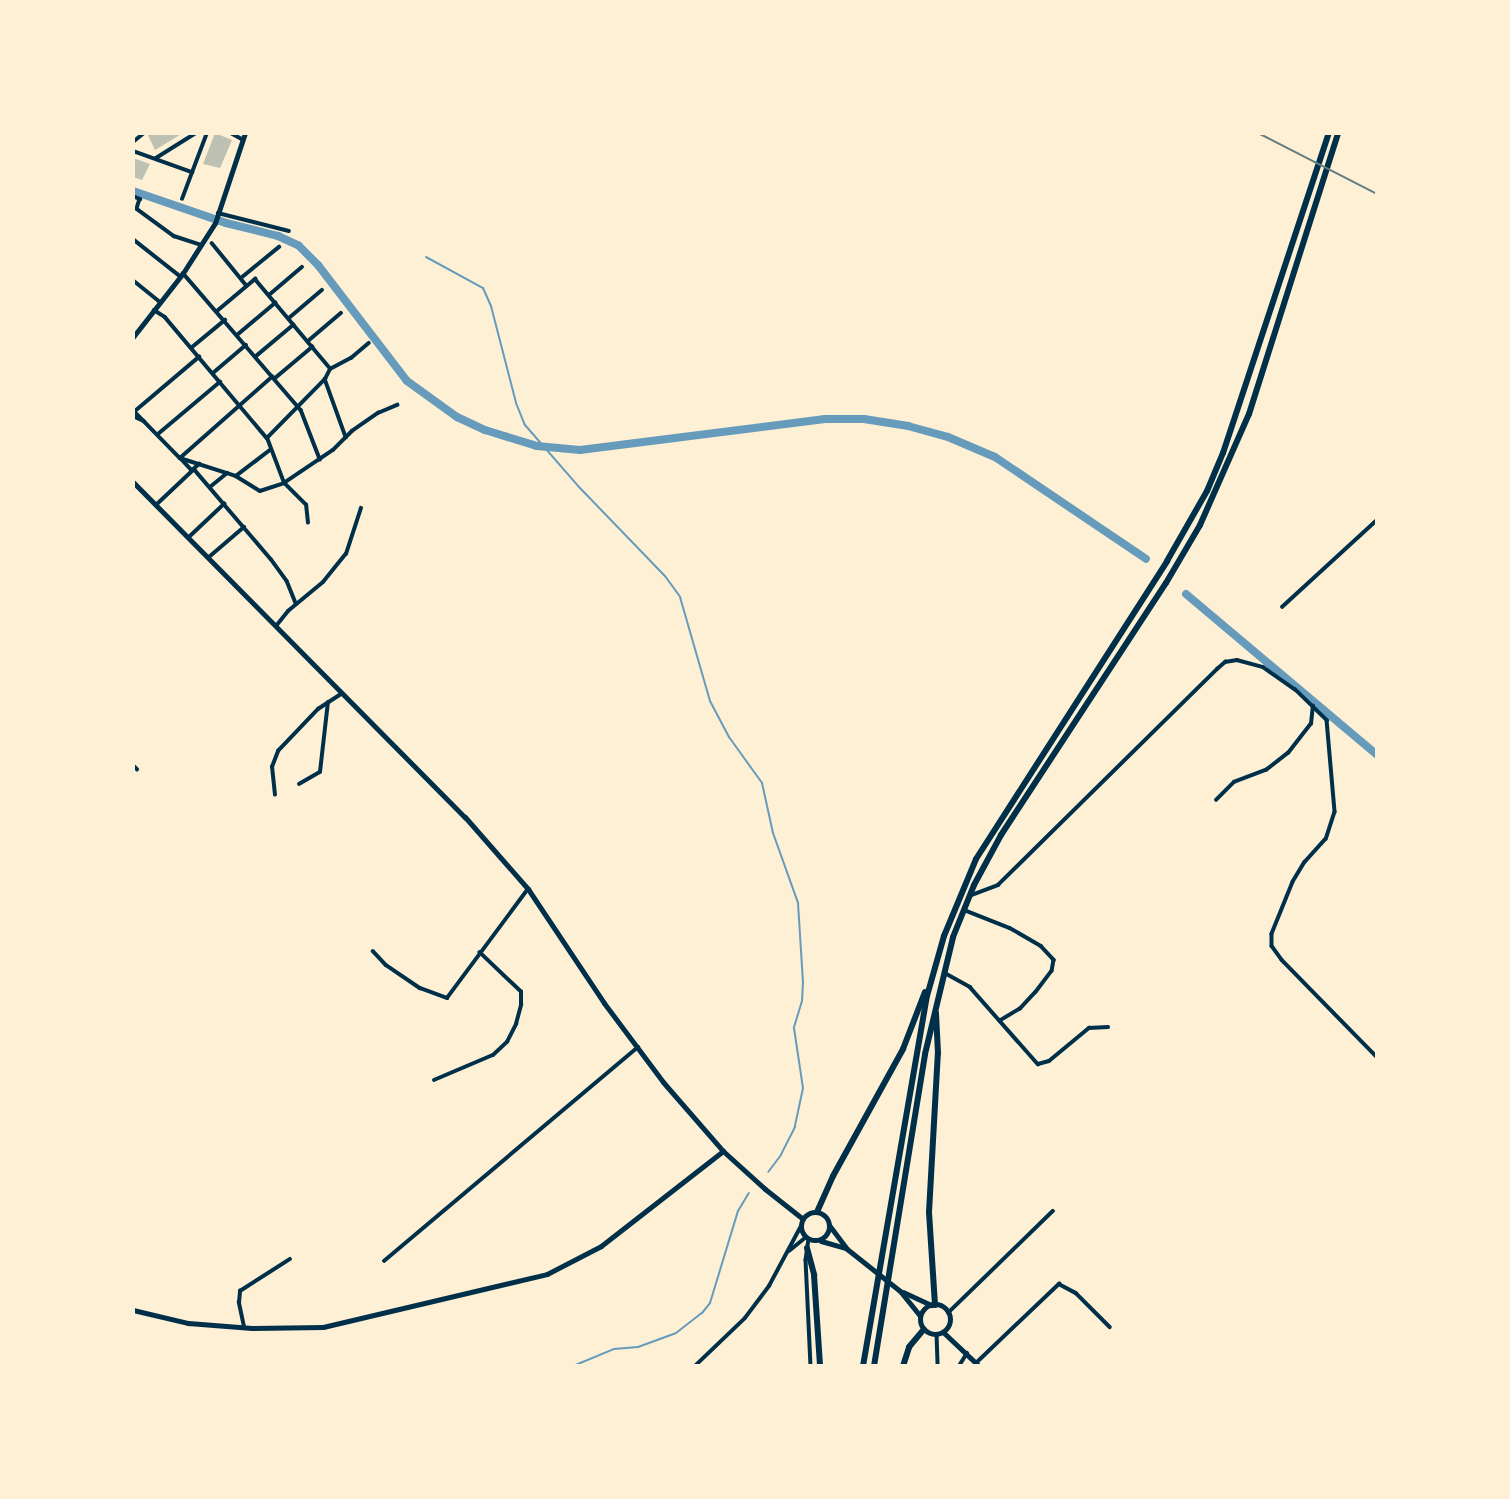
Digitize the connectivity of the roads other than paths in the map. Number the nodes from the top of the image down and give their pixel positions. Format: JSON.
{"nodes":[{"id":1,"x":144,"y":133,"type":"edge"},
{"id":2,"x":196,"y":133,"type":"edge"},
{"id":3,"x":207,"y":133,"type":"edge"},
{"id":4,"x":230,"y":133,"type":"edge"},
{"id":5,"x":1329,"y":133,"type":"edge"},
{"id":6,"x":1338,"y":133,"type":"edge"},
{"id":7,"x":243,"y":136,"type":"edge"},
{"id":8,"x":133,"y":142,"type":"edge"},
{"id":9,"x":133,"y":151,"type":"edge"},
{"id":10,"x":156,"y":159,"type":"junction"},
{"id":11,"x":192,"y":172,"type":"junction"},
{"id":12,"x":133,"y":196,"type":"edge"},
{"id":13,"x":182,"y":199,"type":"dead end"},
{"id":14,"x":218,"y":213,"type":"junction"},
{"id":15,"x":289,"y":231,"type":"dead end"},
{"id":16,"x":133,"y":239,"type":"edge"},
{"id":17,"x":212,"y":243,"type":"dead end"},
{"id":18,"x":202,"y":245,"type":"junction"},
{"id":19,"x":279,"y":247,"type":"dead end"},
{"id":20,"x":302,"y":267,"type":"dead end"},
{"id":21,"x":249,"y":272,"type":"junction"},
{"id":22,"x":182,"y":275,"type":"junction"},
{"id":23,"x":241,"y":278,"type":"junction"},
{"id":24,"x":255,"y":279,"type":"junction"},
{"id":25,"x":133,"y":280,"type":"edge"},
{"id":26,"x":247,"y":286,"type":"junction"},
{"id":27,"x":322,"y":290,"type":"dead end"},
{"id":28,"x":269,"y":296,"type":"junction"},
{"id":29,"x":160,"y":302,"type":"junction"},
{"id":30,"x":275,"y":303,"type":"junction"},
{"id":31,"x":154,"y":310,"type":"junction"},
{"id":32,"x":217,"y":312,"type":"junction"},
{"id":33,"x":341,"y":313,"type":"dead end"},
{"id":34,"x":288,"y":319,"type":"junction"},
{"id":35,"x":225,"y":320,"type":"junction"},
{"id":36,"x":293,"y":325,"type":"junction"},
{"id":37,"x":237,"y":335,"type":"junction"},
{"id":38,"x":133,"y":337,"type":"edge"},
{"id":39,"x":308,"y":342,"type":"junction"},
{"id":40,"x":369,"y":343,"type":"dead end"},
{"id":41,"x":246,"y":345,"type":"junction"},
{"id":42,"x":312,"y":347,"type":"junction"},
{"id":43,"x":191,"y":348,"type":"junction"},
{"id":44,"x":199,"y":357,"type":"junction"},
{"id":45,"x":255,"y":357,"type":"junction"},
{"id":46,"x":330,"y":369,"type":"junction"},
{"id":47,"x":213,"y":373,"type":"junction"},
{"id":48,"x":273,"y":378,"type":"junction"},
{"id":49,"x":325,"y":379,"type":"junction"},
{"id":50,"x":220,"y":382,"type":"junction"},
{"id":51,"x":296,"y":405,"type":"junction"},
{"id":52,"x":397,"y":405,"type":"dead end"},
{"id":53,"x":240,"y":406,"type":"junction"},
{"id":54,"x":134,"y":410,"type":"edge"},
{"id":55,"x":133,"y":416,"type":"edge"},
{"id":56,"x":145,"y":421,"type":"junction"},
{"id":57,"x":158,"y":434,"type":"junction"},
{"id":58,"x":346,"y":437,"type":"junction"},
{"id":59,"x":267,"y":438,"type":"junction"},
{"id":60,"x":270,"y":450,"type":"junction"},
{"id":61,"x":180,"y":458,"type":"junction"},
{"id":62,"x":320,"y":459,"type":"junction"},
{"id":63,"x":200,"y":464,"type":"junction"},
{"id":64,"x":193,"y":470,"type":"junction"},
{"id":65,"x":227,"y":473,"type":"junction"},
{"id":66,"x":236,"y":476,"type":"junction"},
{"id":67,"x":133,"y":482,"type":"edge"},
{"id":68,"x":284,"y":482,"type":"junction"},
{"id":69,"x":210,"y":487,"type":"junction"},
{"id":70,"x":157,"y":504,"type":"junction"},
{"id":71,"x":224,"y":504,"type":"junction"},
{"id":72,"x":361,"y":508,"type":"dead end"},
{"id":73,"x":1377,"y":520,"type":"edge"},
{"id":74,"x":309,"y":523,"type":"dead end"},
{"id":75,"x":244,"y":527,"type":"junction"},
{"id":76,"x":190,"y":536,"type":"junction"},
{"id":77,"x":209,"y":558,"type":"junction"},
{"id":78,"x":296,"y":603,"type":"junction"},
{"id":79,"x":1282,"y":607,"type":"dead end"},
{"id":80,"x":276,"y":626,"type":"junction"},
{"id":81,"x":341,"y":694,"type":"junction"},
{"id":82,"x":328,"y":702,"type":"junction"},
{"id":83,"x":1312,"y":704,"type":"junction"},
{"id":84,"x":133,"y":765,"type":"edge"},
{"id":85,"x":137,"y":769,"type":"dead end"},
{"id":86,"x":299,"y":784,"type":"dead end"},
{"id":87,"x":275,"y":795,"type":"dead end"},
{"id":88,"x":1216,"y":800,"type":"dead end"},
{"id":89,"x":528,"y":890,"type":"junction"},
{"id":90,"x":970,"y":895,"type":"junction"},
{"id":91,"x":964,"y":910,"type":"junction"},
{"id":92,"x":373,"y":951,"type":"dead end"},
{"id":93,"x":481,"y":953,"type":"junction"},
{"id":94,"x":933,"y":971,"type":"junction"},
{"id":95,"x":943,"y":972,"type":"junction"},
{"id":96,"x":935,"y":1003,"type":"junction"},
{"id":97,"x":1000,"y":1021,"type":"junction"},
{"id":98,"x":1108,"y":1027,"type":"dead end"},
{"id":99,"x":638,"y":1047,"type":"junction"},
{"id":100,"x":1377,"y":1058,"type":"edge"},
{"id":101,"x":434,"y":1080,"type":"dead end"},
{"id":102,"x":723,"y":1151,"type":"junction"},
{"id":103,"x":1053,"y":1211,"type":"dead end"},
{"id":104,"x":817,"y":1212,"type":"junction"},
{"id":105,"x":803,"y":1219,"type":"junction"},
{"id":106,"x":829,"y":1225,"type":"junction"},
{"id":107,"x":801,"y":1226,"type":"junction"},
{"id":108,"x":808,"y":1238,"type":"junction"},
{"id":109,"x":817,"y":1240,"type":"junction"},
{"id":110,"x":807,"y":1248,"type":"junction"},
{"id":111,"x":848,"y":1249,"type":"junction"},
{"id":112,"x":788,"y":1253,"type":"junction"},
{"id":113,"x":290,"y":1259,"type":"dead end"},
{"id":114,"x":384,"y":1261,"type":"dead end"},
{"id":115,"x":900,"y":1290,"type":"junction"},
{"id":116,"x":933,"y":1305,"type":"junction"},
{"id":117,"x":133,"y":1310,"type":"edge"},
{"id":118,"x":948,"y":1313,"type":"junction"},
{"id":119,"x":920,"y":1316,"type":"junction"},
{"id":120,"x":244,"y":1327,"type":"junction"},
{"id":121,"x":1110,"y":1327,"type":"dead end"},
{"id":122,"x":924,"y":1329,"type":"junction"},
{"id":123,"x":940,"y":1333,"type":"junction"},
{"id":124,"x":967,"y":1353,"type":"junction"},
{"id":125,"x":977,"y":1364,"type":"edge"},
{"id":126,"x":695,"y":1366,"type":"edge"},
{"id":127,"x":811,"y":1366,"type":"edge"},
{"id":128,"x":820,"y":1366,"type":"edge"},
{"id":129,"x":863,"y":1366,"type":"edge"},
{"id":130,"x":874,"y":1366,"type":"edge"},
{"id":131,"x":903,"y":1366,"type":"edge"},
{"id":132,"x":938,"y":1366,"type":"edge"},
{"id":133,"x":959,"y":1366,"type":"edge"}],
"edges":[{"from":1,"to":8,"type":"street"},
{"from":2,"to":10,"type":"street"},
{"from":3,"to":11,"type":"street"},
{"from":4,"to":7,"type":"street"},
{"from":5,"to":94,"type":"highway"},
{"from":6,"to":90,"type":"highway"},
{"from":7,"to":14,"type":"main road"},
{"from":9,"to":10,"type":"street"},
{"from":10,"to":11,"type":"street"},
{"from":11,"to":13,"type":"street"},
{"from":12,"to":18,"type":"street"},
{"from":14,"to":15,"type":"street"},
{"from":14,"to":18,"type":"main road"},
{"from":16,"to":22,"type":"street"},
{"from":17,"to":23,"type":"street"},
{"from":18,"to":22,"type":"main road"},
{"from":19,"to":21,"type":"street"},
{"from":20,"to":28,"type":"street"},
{"from":21,"to":23,"type":"street"},
{"from":21,"to":24,"type":"street"},
{"from":22,"to":29,"type":"main road"},
{"from":22,"to":32,"type":"street"},
{"from":23,"to":26,"type":"street"},
{"from":24,"to":26,"type":"street"},
{"from":24,"to":28,"type":"street"},
{"from":25,"to":29,"type":"street"},
{"from":26,"to":32,"type":"street"},
{"from":27,"to":34,"type":"street"},
{"from":28,"to":30,"type":"street"},
{"from":29,"to":31,"type":"main road"},
{"from":30,"to":34,"type":"street"},
{"from":30,"to":37,"type":"street"},
{"from":31,"to":38,"type":"main road"},
{"from":31,"to":43,"type":"street"},
{"from":32,"to":35,"type":"street"},
{"from":33,"to":39,"type":"street"},
{"from":34,"to":36,"type":"street"},
{"from":35,"to":37,"type":"street"},
{"from":35,"to":43,"type":"street"},
{"from":36,"to":39,"type":"street"},
{"from":36,"to":45,"type":"street"},
{"from":37,"to":41,"type":"street"},
{"from":39,"to":42,"type":"street"},
{"from":40,"to":46,"type":"street"},
{"from":41,"to":45,"type":"street"},
{"from":41,"to":47,"type":"street"},
{"from":42,"to":46,"type":"street"},
{"from":42,"to":48,"type":"street"},
{"from":43,"to":44,"type":"street"},
{"from":44,"to":47,"type":"street"},
{"from":44,"to":54,"type":"street"},
{"from":45,"to":48,"type":"street"},
{"from":46,"to":49,"type":"street"},
{"from":47,"to":50,"type":"street"},
{"from":48,"to":51,"type":"street"},
{"from":48,"to":53,"type":"street"},
{"from":49,"to":51,"type":"street"},
{"from":49,"to":58,"type":"street"},
{"from":50,"to":53,"type":"street"},
{"from":50,"to":57,"type":"street"},
{"from":51,"to":59,"type":"street"},
{"from":51,"to":62,"type":"street"},
{"from":52,"to":58,"type":"street"},
{"from":53,"to":59,"type":"street"},
{"from":53,"to":61,"type":"street"},
{"from":54,"to":56,"type":"street"},
{"from":55,"to":56,"type":"street"},
{"from":56,"to":57,"type":"street"},
{"from":57,"to":61,"type":"street"},
{"from":58,"to":62,"type":"street"},
{"from":59,"to":60,"type":"street"},
{"from":60,"to":66,"type":"street"},
{"from":60,"to":68,"type":"street"},
{"from":61,"to":63,"type":"street"},
{"from":61,"to":64,"type":"street"},
{"from":62,"to":68,"type":"street"},
{"from":63,"to":64,"type":"street"},
{"from":63,"to":65,"type":"street"},
{"from":64,"to":69,"type":"street"},
{"from":64,"to":70,"type":"street"},
{"from":65,"to":66,"type":"street"},
{"from":65,"to":69,"type":"street"},
{"from":66,"to":68,"type":"street"},
{"from":67,"to":70,"type":"main road"},
{"from":68,"to":74,"type":"street"},
{"from":69,"to":71,"type":"street"},
{"from":70,"to":76,"type":"main road"},
{"from":71,"to":75,"type":"street"},
{"from":71,"to":76,"type":"street"},
{"from":72,"to":78,"type":"street"},
{"from":73,"to":79,"type":"street"},
{"from":75,"to":77,"type":"street"},
{"from":75,"to":78,"type":"street"},
{"from":76,"to":77,"type":"main road"},
{"from":77,"to":80,"type":"main road"},
{"from":78,"to":80,"type":"street"},
{"from":80,"to":81,"type":"main road"},
{"from":81,"to":82,"type":"street"},
{"from":81,"to":89,"type":"main road"},
{"from":82,"to":86,"type":"street"},
{"from":82,"to":87,"type":"street"},
{"from":83,"to":88,"type":"street"},
{"from":83,"to":90,"type":"street"},
{"from":83,"to":100,"type":"street"},
{"from":84,"to":85,"type":"street"},
{"from":89,"to":93,"type":"street"},
{"from":89,"to":99,"type":"main road"},
{"from":90,"to":91,"type":"highway"},
{"from":91,"to":95,"type":"highway"},
{"from":91,"to":97,"type":"street"},
{"from":92,"to":93,"type":"street"},
{"from":93,"to":101,"type":"street"},
{"from":94,"to":104,"type":"highway"},
{"from":94,"to":129,"type":"highway"},
{"from":95,"to":96,"type":"highway"},
{"from":95,"to":97,"type":"street"},
{"from":96,"to":116,"type":"highway"},
{"from":96,"to":130,"type":"highway"},
{"from":97,"to":98,"type":"street"},
{"from":99,"to":102,"type":"main road"},
{"from":99,"to":114,"type":"street"},
{"from":102,"to":105,"type":"main road"},
{"from":102,"to":120,"type":"main road"},
{"from":103,"to":118,"type":"street"},
{"from":104,"to":105,"type":"main road"},
{"from":104,"to":106,"type":"main road"},
{"from":105,"to":107,"type":"main road"},
{"from":106,"to":109,"type":"main road"},
{"from":106,"to":111,"type":"main road"},
{"from":107,"to":108,"type":"main road"},
{"from":107,"to":112,"type":"street"},
{"from":108,"to":109,"type":"main road"},
{"from":108,"to":110,"type":"street"},
{"from":108,"to":112,"type":"street"},
{"from":109,"to":111,"type":"main road"},
{"from":110,"to":127,"type":"street"},
{"from":110,"to":128,"type":"highway"},
{"from":111,"to":115,"type":"main road"},
{"from":112,"to":126,"type":"street"},
{"from":113,"to":120,"type":"street"},
{"from":115,"to":116,"type":"main road"},
{"from":115,"to":119,"type":"main road"},
{"from":116,"to":118,"type":"main road"},
{"from":116,"to":119,"type":"main road"},
{"from":117,"to":120,"type":"main road"},
{"from":118,"to":123,"type":"main road"},
{"from":119,"to":122,"type":"main road"},
{"from":121,"to":125,"type":"street"},
{"from":122,"to":123,"type":"main road"},
{"from":122,"to":131,"type":"highway"},
{"from":123,"to":124,"type":"main road"},
{"from":123,"to":132,"type":"street"},
{"from":124,"to":125,"type":"main road"},
{"from":124,"to":133,"type":"street"}]}
